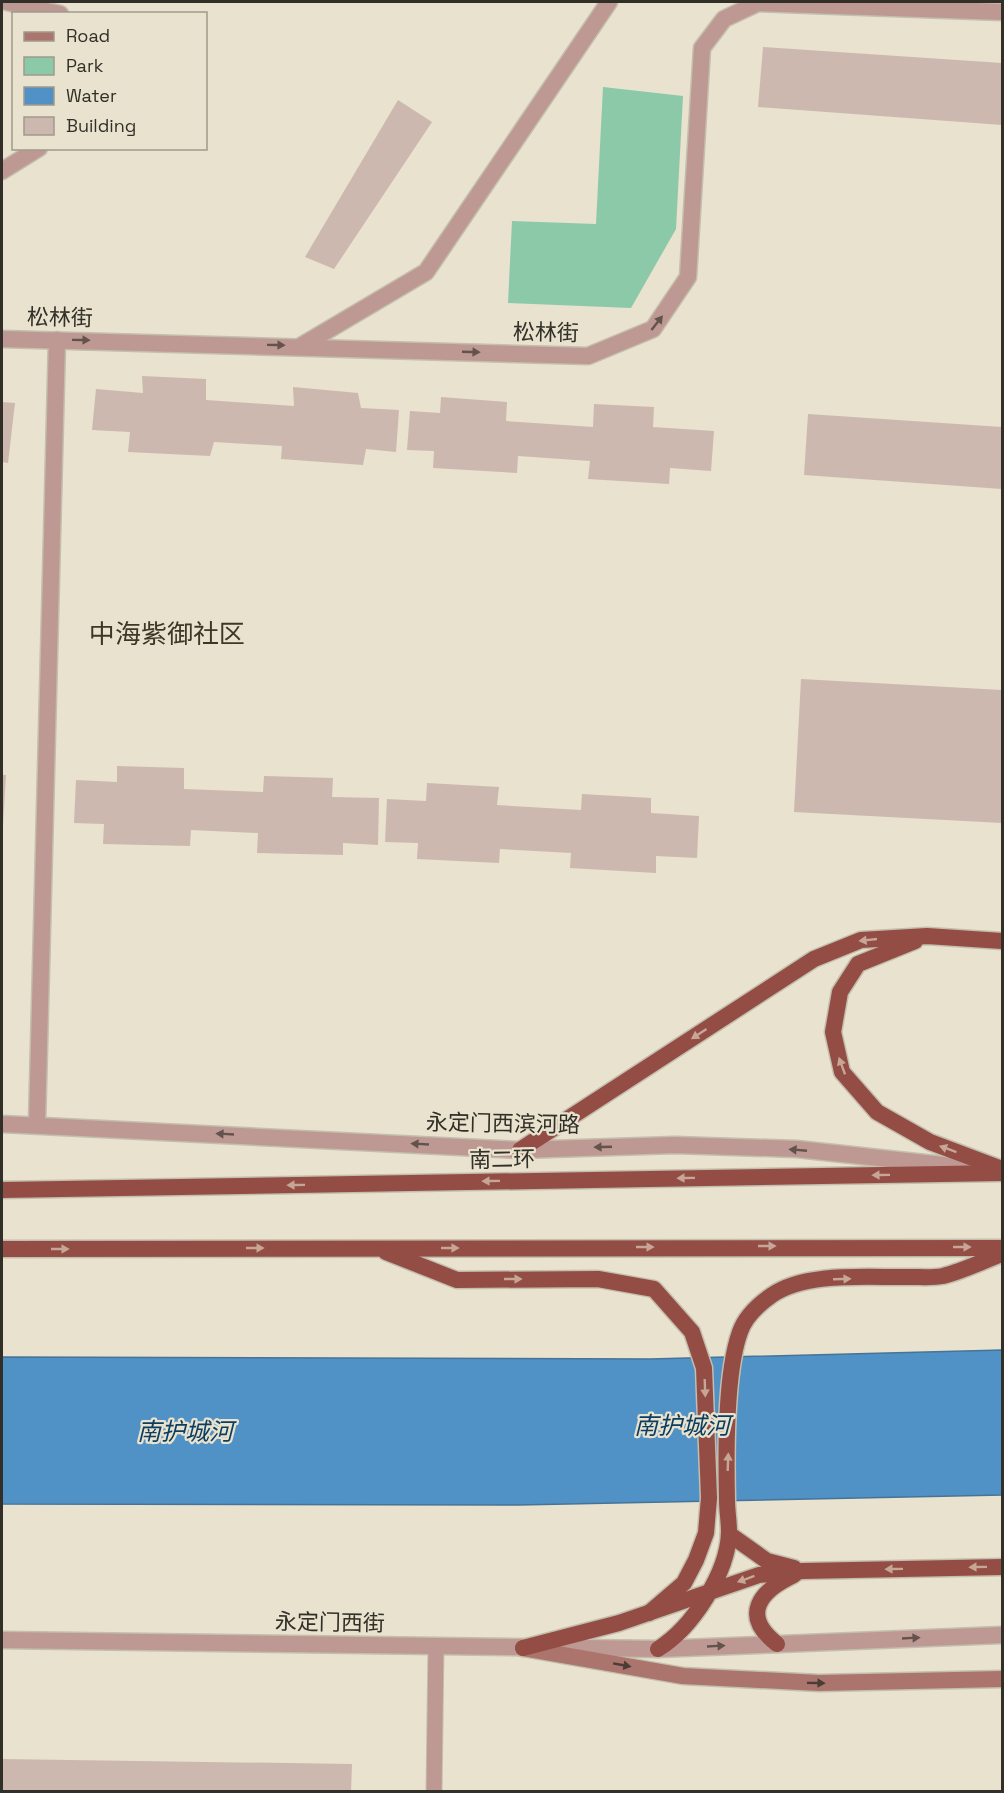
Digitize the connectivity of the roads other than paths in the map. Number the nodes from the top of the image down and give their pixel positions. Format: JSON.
{"nodes":[{"id":1,"x":7,"y":2,"type":"edge"},
{"id":2,"x":609,"y":2,"type":"edge"},
{"id":3,"x":51,"y":12,"type":"edge"},
{"id":4,"x":1002,"y":12,"type":"edge"},
{"id":5,"x":36,"y":150,"type":"edge"},
{"id":6,"x":2,"y":171,"type":"edge"},
{"id":7,"x":2,"y":339,"type":"edge"},
{"id":8,"x":57,"y":340,"type":"junction"},
{"id":9,"x":301,"y":346,"type":"junction"},
{"id":10,"x":927,"y":936,"type":"junction"},
{"id":11,"x":1002,"y":941,"type":"edge"},
{"id":12,"x":2,"y":1124,"type":"edge"},
{"id":13,"x":36,"y":1124,"type":"junction"},
{"id":14,"x":520,"y":1149,"type":"junction"},
{"id":15,"x":1002,"y":1171,"type":"edge"},
{"id":16,"x":2,"y":1190,"type":"edge"},
{"id":17,"x":377,"y":1248,"type":"junction"},
{"id":18,"x":1002,"y":1248,"type":"edge"},
{"id":19,"x":2,"y":1249,"type":"edge"},
{"id":20,"x":1002,"y":1254,"type":"edge"},
{"id":21,"x":728,"y":1527,"type":"junction"},
{"id":22,"x":1002,"y":1567,"type":"edge"},
{"id":23,"x":803,"y":1571,"type":"junction"},
{"id":24,"x":708,"y":1593,"type":"junction"},
{"id":25,"x":649,"y":1613,"type":"junction"},
{"id":26,"x":1002,"y":1635,"type":"edge"},
{"id":27,"x":2,"y":1640,"type":"edge"},
{"id":28,"x":777,"y":1644,"type":"junction"},
{"id":29,"x":436,"y":1646,"type":"junction"},
{"id":30,"x":523,"y":1648,"type":"junction"},
{"id":31,"x":658,"y":1649,"type":"junction"},
{"id":32,"x":1002,"y":1678,"type":"edge"},
{"id":33,"x":435,"y":1791,"type":"edge"}],
"edges":[{"from":1,"to":3,"type":"street"},
{"from":2,"to":9,"type":"street"},
{"from":9,"to":4,"type":"street","name":"松林街","one_way":true},
{"from":5,"to":6,"type":"street"},
{"from":7,"to":8,"type":"street","name":"松林街"},
{"from":8,"to":9,"type":"street","name":"松林街","one_way":true},
{"from":8,"to":13,"type":"street"},
{"from":10,"to":11,"type":"highway"},
{"from":10,"to":14,"type":"highway","one_way":true},
{"from":15,"to":10,"type":"highway","one_way":true},
{"from":12,"to":13,"type":"street","name":"永定门西滨河路"},
{"from":14,"to":13,"type":"street","name":"永定门西滨河路","one_way":true},
{"from":15,"to":14,"type":"street","name":"永定门西滨河路","one_way":true},
{"from":15,"to":16,"type":"highway","name":"南二环","one_way":true},
{"from":17,"to":18,"type":"highway","one_way":true},
{"from":19,"to":17,"type":"highway","one_way":true},
{"from":17,"to":25,"type":"highway","one_way":true},
{"from":21,"to":20,"type":"highway","one_way":true},
{"from":21,"to":23,"type":"highway"},
{"from":21,"to":24,"type":"highway"},
{"from":22,"to":23,"type":"highway","one_way":true},
{"from":23,"to":24,"type":"highway","one_way":true},
{"from":23,"to":28,"type":"highway"},
{"from":24,"to":25,"type":"highway"},
{"from":24,"to":31,"type":"highway"},
{"from":25,"to":30,"type":"highway"},
{"from":28,"to":26,"type":"street","name":"永定门西街","one_way":true},
{"from":27,"to":29,"type":"street","name":"永定门西街"},
{"from":31,"to":28,"type":"street","name":"永定门西街","one_way":true},
{"from":29,"to":30,"type":"street","name":"永定门西街"},
{"from":29,"to":33,"type":"lane"},
{"from":30,"to":31,"type":"street","name":"永定门西街"},
{"from":30,"to":32,"type":"main road","one_way":true}]}
